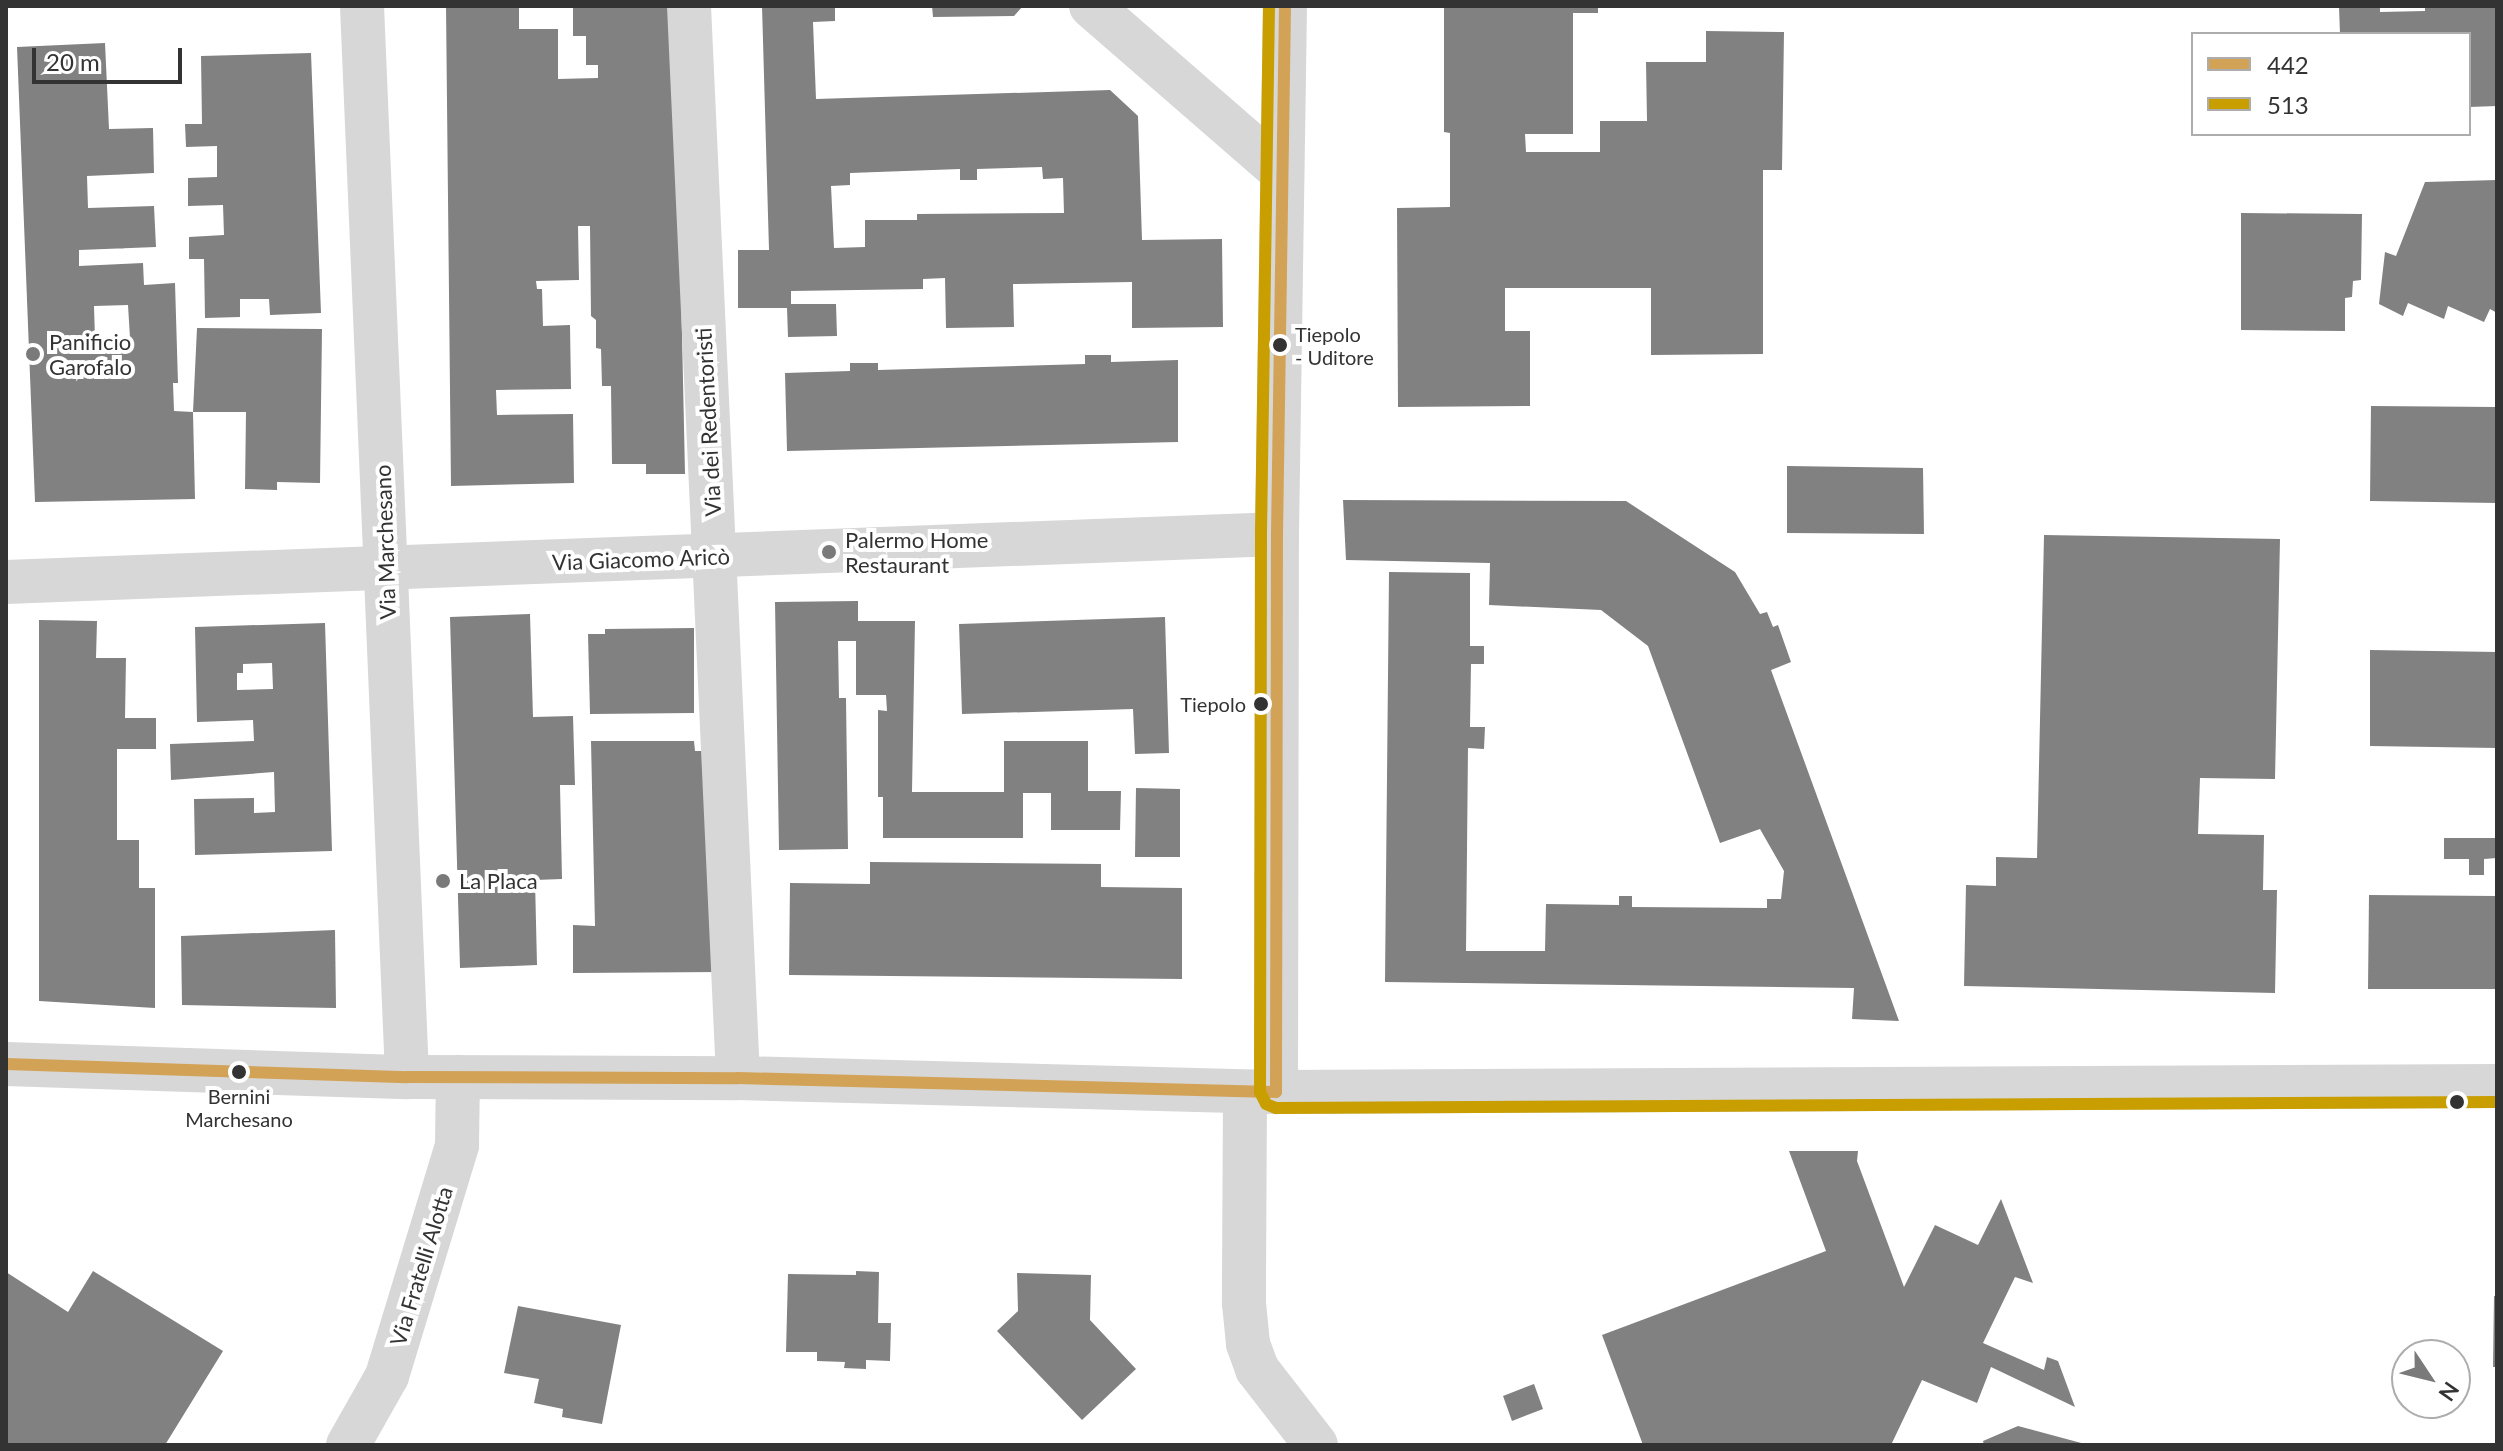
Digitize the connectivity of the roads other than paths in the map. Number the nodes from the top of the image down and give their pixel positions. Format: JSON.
{"nodes":[{"id":1,"x":362,"y":6,"type":"edge"},
{"id":2,"x":689,"y":6,"type":"edge"},
{"id":3,"x":1091,"y":6,"type":"edge"},
{"id":4,"x":1285,"y":6,"type":"edge"},
{"id":5,"x":1282,"y":172,"type":"junction"},
{"id":6,"x":1277,"y":534,"type":"junction"},
{"id":7,"x":714,"y":557,"type":"junction"},
{"id":8,"x":387,"y":567,"type":"junction"},
{"id":9,"x":6,"y":582,"type":"edge"},
{"id":10,"x":6,"y":1064,"type":"edge"},
{"id":11,"x":407,"y":1077,"type":"junction"},
{"id":12,"x":458,"y":1077,"type":"junction"},
{"id":13,"x":738,"y":1078,"type":"junction"},
{"id":14,"x":2497,"y":1086,"type":"edge"},
{"id":15,"x":1260,"y":1092,"type":"junction"},
{"id":16,"x":348,"y":1445,"type":"edge"},
{"id":17,"x":1316,"y":1445,"type":"edge"}],
"edges":[{"from":1,"to":8,"type":"street","name":"Via Marchesano"},
{"from":2,"to":7,"type":"street","name":"Via dei Redentoristi"},
{"from":3,"to":5,"type":"street"},
{"from":4,"to":5,"type":"street"},
{"from":5,"to":6,"type":"street"},
{"from":6,"to":7,"type":"street","name":"Via Giacomo Aricò"},
{"from":6,"to":15,"type":"street"},
{"from":7,"to":8,"type":"street","name":"Via Giacomo Aricò"},
{"from":7,"to":13,"type":"street","name":"Via dei Redentoristi"},
{"from":8,"to":9,"type":"street","name":"Via Giacomo Aricò"},
{"from":8,"to":11,"type":"street","name":"Via Marchesano"},
{"from":10,"to":11,"type":"street"},
{"from":11,"to":12,"type":"street"},
{"from":12,"to":13,"type":"street"},
{"from":12,"to":16,"type":"street","name":"Via Fratelli Alotta"},
{"from":13,"to":15,"type":"street"},
{"from":14,"to":15,"type":"street"},
{"from":15,"to":17,"type":"street"}]}
